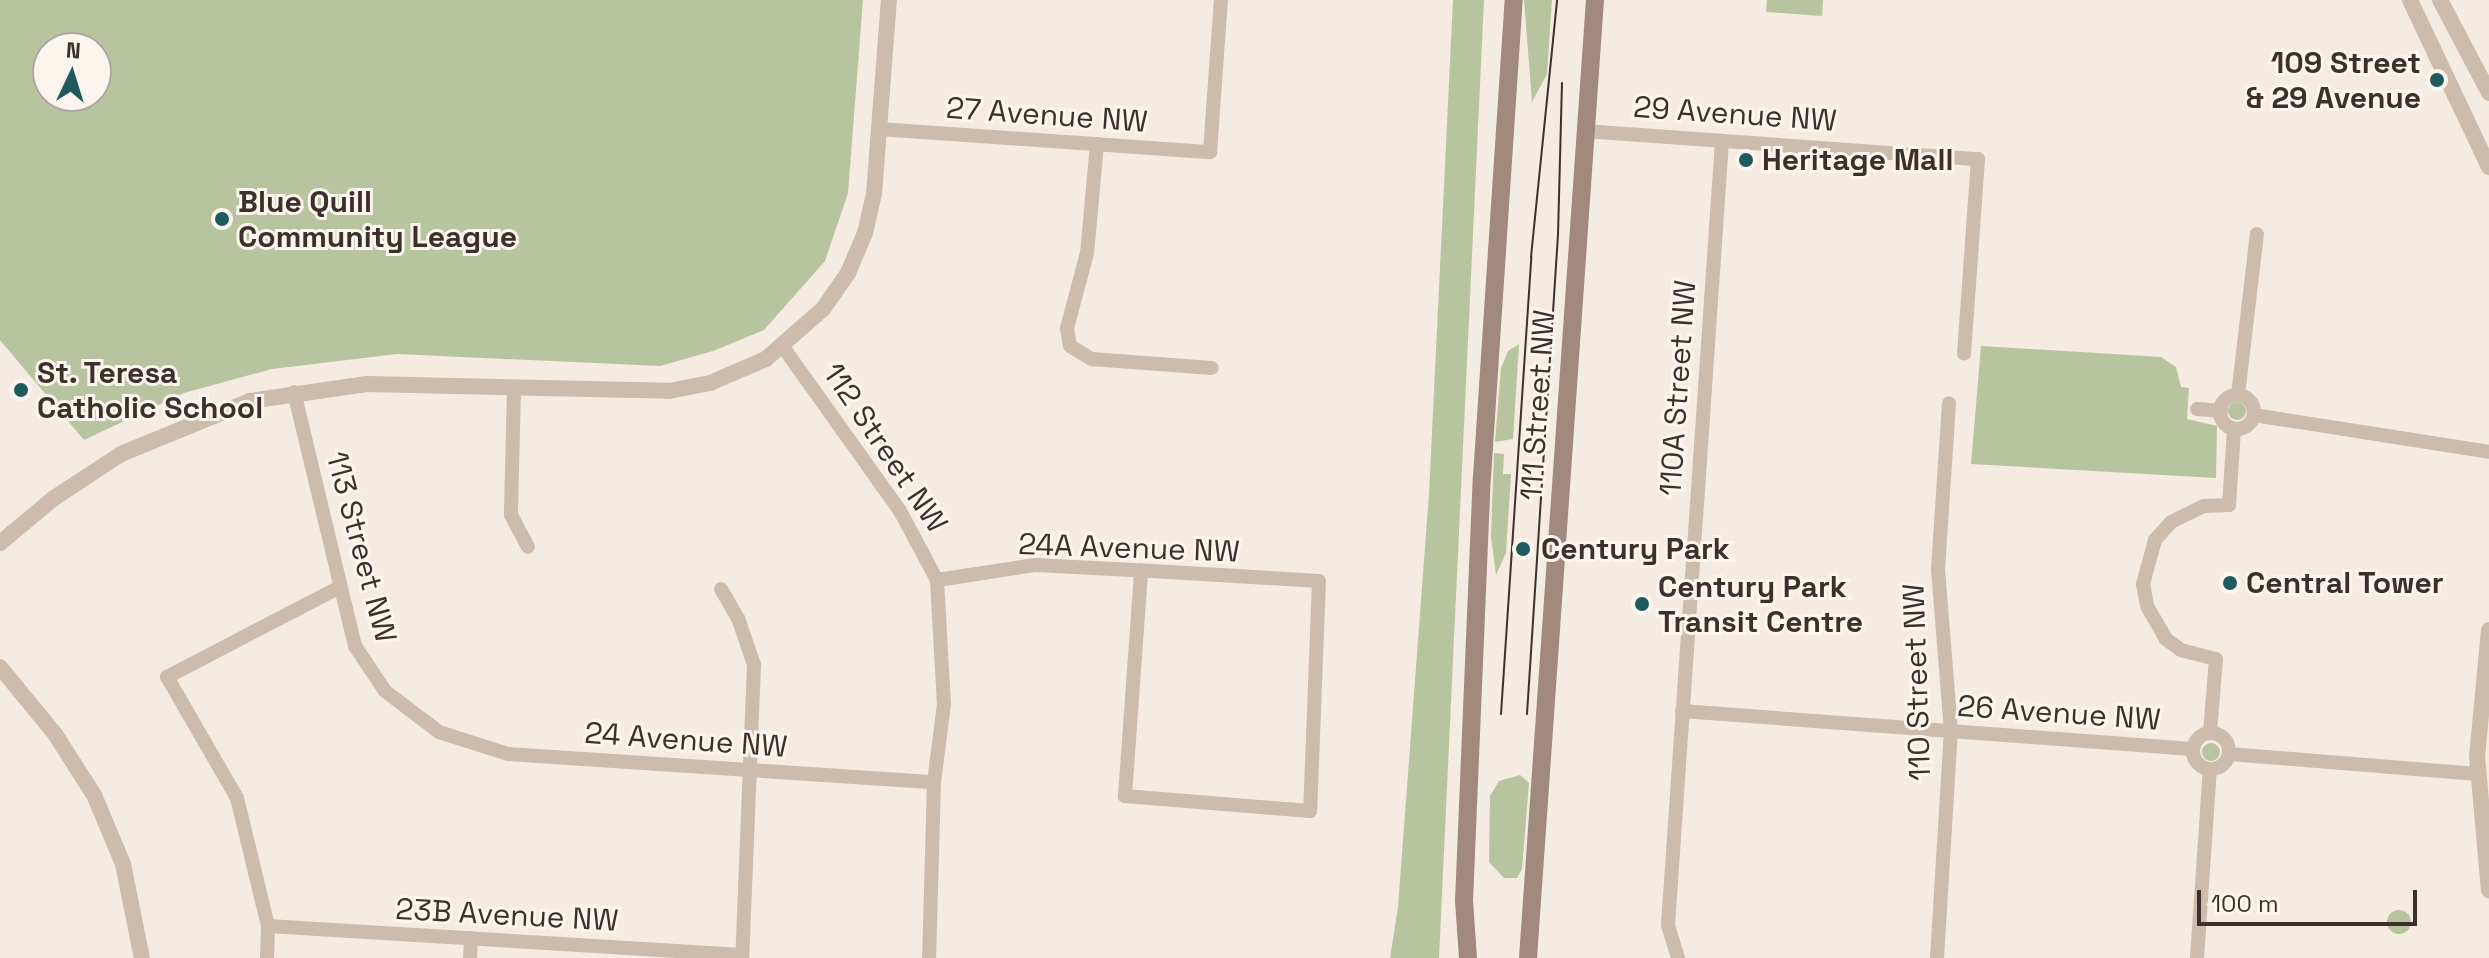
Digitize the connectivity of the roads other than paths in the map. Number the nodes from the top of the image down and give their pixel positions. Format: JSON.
{"nodes":[{"id":1,"x":889,"y":0,"type":"edge"},
{"id":2,"x":1221,"y":0,"type":"edge"},
{"id":3,"x":1514,"y":0,"type":"edge"},
{"id":4,"x":1595,"y":0,"type":"edge"},
{"id":5,"x":2440,"y":0,"type":"edge"},
{"id":6,"x":2414,"y":1,"type":"edge"},
{"id":7,"x":2489,"y":93,"type":"edge"},
{"id":8,"x":879,"y":129,"type":"junction"},
{"id":9,"x":1584,"y":131,"type":"junction"},
{"id":10,"x":1722,"y":141,"type":"junction"},
{"id":11,"x":1097,"y":144,"type":"junction"},
{"id":12,"x":2489,"y":167,"type":"edge"},
{"id":13,"x":2257,"y":234,"type":"dead end"},
{"id":14,"x":783,"y":347,"type":"junction"},
{"id":15,"x":1964,"y":353,"type":"dead end"},
{"id":16,"x":1212,"y":368,"type":"dead end"},
{"id":17,"x":514,"y":388,"type":"junction"},
{"id":18,"x":294,"y":392,"type":"junction"},
{"id":19,"x":2238,"y":395,"type":"junction"},
{"id":20,"x":1949,"y":403,"type":"dead end"},
{"id":21,"x":2197,"y":409,"type":"dead end"},
{"id":22,"x":2221,"y":411,"type":"junction"},
{"id":23,"x":2254,"y":415,"type":"junction"},
{"id":24,"x":2234,"y":429,"type":"junction"},
{"id":25,"x":2489,"y":452,"type":"edge"},
{"id":26,"x":0,"y":543,"type":"edge"},
{"id":27,"x":528,"y":547,"type":"dead end"},
{"id":28,"x":1141,"y":571,"type":"junction"},
{"id":29,"x":937,"y":580,"type":"junction"},
{"id":30,"x":340,"y":587,"type":"junction"},
{"id":31,"x":721,"y":589,"type":"dead end"},
{"id":32,"x":2489,"y":630,"type":"edge"},
{"id":33,"x":0,"y":667,"type":"edge"},
{"id":34,"x":1682,"y":711,"type":"junction"},
{"id":35,"x":1951,"y":731,"type":"junction"},
{"id":36,"x":439,"y":732,"type":"joint"},
{"id":37,"x":2210,"y":732,"type":"junction"},
{"id":38,"x":2192,"y":749,"type":"junction"},
{"id":39,"x":2229,"y":754,"type":"junction"},
{"id":40,"x":2210,"y":769,"type":"junction"},
{"id":41,"x":754,"y":770,"type":"junction"},
{"id":42,"x":2477,"y":774,"type":"junction"},
{"id":43,"x":934,"y":782,"type":"junction"},
{"id":44,"x":2489,"y":890,"type":"edge"},
{"id":45,"x":268,"y":926,"type":"junction"},
{"id":46,"x":471,"y":938,"type":"junction"},
{"id":47,"x":742,"y":956,"type":"edge"},
{"id":48,"x":142,"y":958,"type":"edge"},
{"id":49,"x":267,"y":958,"type":"edge"},
{"id":50,"x":470,"y":958,"type":"edge"},
{"id":51,"x":929,"y":958,"type":"edge"},
{"id":52,"x":1468,"y":958,"type":"edge"},
{"id":53,"x":1528,"y":958,"type":"edge"},
{"id":54,"x":1678,"y":958,"type":"edge"},
{"id":55,"x":1937,"y":958,"type":"edge"},
{"id":56,"x":2197,"y":958,"type":"edge"}],
"edges":[{"from":1,"to":8,"type":"street","name":"112 Street NW"},
{"from":2,"to":11,"type":"street","name":"27 Avenue NW"},
{"from":3,"to":52,"type":"main road","name":"111 Street NW"},
{"from":4,"to":9,"type":"main road","name":"111 Street NW"},
{"from":5,"to":7,"type":"street"},
{"from":6,"to":12,"type":"street"},
{"from":8,"to":11,"type":"street","name":"27 Avenue NW"},
{"from":8,"to":14,"type":"street","name":"112 Street NW"},
{"from":9,"to":10,"type":"street","name":"29 Avenue NW"},
{"from":9,"to":53,"type":"main road","name":"111 Street NW"},
{"from":10,"to":15,"type":"street","name":"29 Avenue NW"},
{"from":10,"to":34,"type":"street","name":"110A Street NW"},
{"from":11,"to":16,"type":"street"},
{"from":13,"to":19,"type":"street"},
{"from":14,"to":17,"type":"street"},
{"from":14,"to":29,"type":"street","name":"112 Street NW"},
{"from":17,"to":18,"type":"street"},
{"from":17,"to":27,"type":"street"},
{"from":18,"to":26,"type":"street"},
{"from":18,"to":30,"type":"street","name":"113 Street NW"},
{"from":19,"to":22,"type":"street"},
{"from":19,"to":23,"type":"street"},
{"from":20,"to":35,"type":"street","name":"110 Street NW"},
{"from":21,"to":22,"type":"street"},
{"from":22,"to":24,"type":"street"},
{"from":23,"to":24,"type":"street"},
{"from":23,"to":25,"type":"street"},
{"from":24,"to":37,"type":"street"},
{"from":28,"to":28,"type":"street","name":"24A Avenue NW"},
{"from":28,"to":29,"type":"street","name":"24A Avenue NW"},
{"from":29,"to":43,"type":"street","name":"112 Street NW"},
{"from":30,"to":36,"type":"street","name":"113 Street NW"},
{"from":30,"to":45,"type":"street"},
{"from":31,"to":41,"type":"street"},
{"from":32,"to":42,"type":"street"},
{"from":33,"to":48,"type":"street"},
{"from":34,"to":35,"type":"street","name":"26 Avenue NW"},
{"from":34,"to":54,"type":"street","name":"110A Street NW"},
{"from":35,"to":38,"type":"street","name":"26 Avenue NW"},
{"from":35,"to":55,"type":"street","name":"110 Street NW"},
{"from":36,"to":41,"type":"street","name":"24 Avenue NW"},
{"from":37,"to":38,"type":"street"},
{"from":37,"to":39,"type":"street"},
{"from":38,"to":40,"type":"street"},
{"from":39,"to":40,"type":"street"},
{"from":39,"to":42,"type":"street"},
{"from":40,"to":56,"type":"street"},
{"from":41,"to":43,"type":"street","name":"24 Avenue NW"},
{"from":41,"to":47,"type":"street"},
{"from":42,"to":44,"type":"street"},
{"from":43,"to":51,"type":"street","name":"112 Street NW"},
{"from":45,"to":46,"type":"street","name":"23B Avenue NW"},
{"from":45,"to":49,"type":"street"},
{"from":46,"to":47,"type":"street","name":"23B Avenue NW"},
{"from":46,"to":50,"type":"street"}]}
